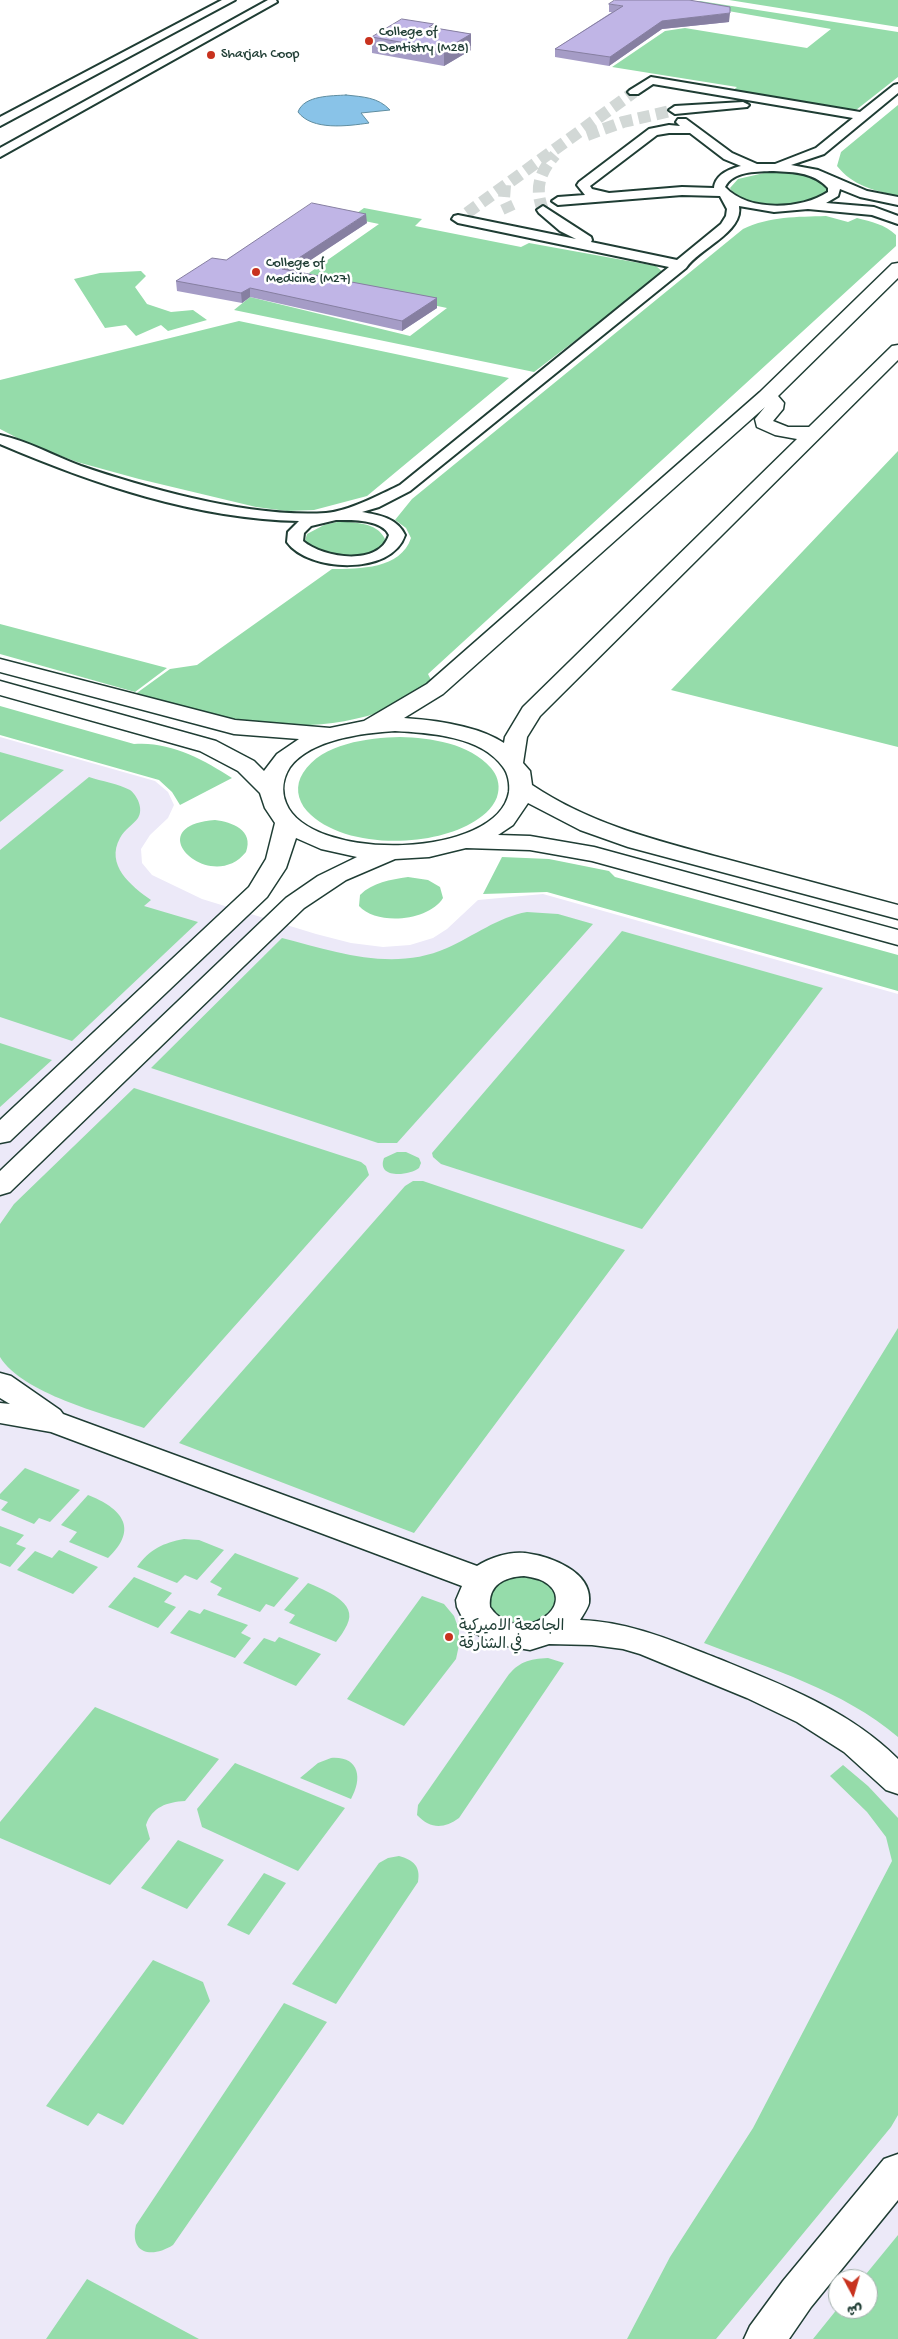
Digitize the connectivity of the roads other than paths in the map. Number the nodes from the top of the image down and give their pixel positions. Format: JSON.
{"nodes":[{"id":1,"x":230,"y":0,"type":"edge"},
{"id":2,"x":265,"y":0,"type":"edge"},
{"id":3,"x":898,"y":87,"type":"edge"},
{"id":4,"x":634,"y":92,"type":"tunnel mouth"},
{"id":5,"x":752,"y":98,"type":"junction"},
{"id":6,"x":806,"y":107,"type":"junction"},
{"id":7,"x":674,"y":111,"type":"junction"},
{"id":8,"x":862,"y":116,"type":"junction"},
{"id":9,"x":0,"y":122,"type":"edge"},
{"id":10,"x":692,"y":130,"type":"junction"},
{"id":11,"x":820,"y":151,"type":"junction"},
{"id":12,"x":0,"y":153,"type":"edge"},
{"id":13,"x":770,"y":167,"type":"junction"},
{"id":14,"x":755,"y":168,"type":"junction"},
{"id":15,"x":829,"y":180,"type":"junction"},
{"id":16,"x":725,"y":195,"type":"junction"},
{"id":17,"x":610,"y":197,"type":"junction"},
{"id":18,"x":558,"y":201,"type":"dead end"},
{"id":19,"x":898,"y":201,"type":"edge"},
{"id":20,"x":807,"y":206,"type":"junction"},
{"id":21,"x":782,"y":208,"type":"junction"},
{"id":22,"x":543,"y":210,"type":"dead end"},
{"id":23,"x":467,"y":213,"type":"dead end"},
{"id":24,"x":516,"y":220,"type":"tunnel mouth"},
{"id":25,"x":898,"y":220,"type":"edge"},
{"id":26,"x":726,"y":227,"type":"junction"},
{"id":27,"x":533,"y":235,"type":"junction"},
{"id":28,"x":614,"y":251,"type":"junction"},
{"id":29,"x":681,"y":265,"type":"junction"},
{"id":30,"x":898,"y":268,"type":"edge"},
{"id":31,"x":898,"y":350,"type":"edge"},
{"id":32,"x":766,"y":396,"type":"junction"},
{"id":33,"x":814,"y":432,"type":"junction"},
{"id":34,"x":0,"y":439,"type":"edge"},
{"id":35,"x":405,"y":488,"type":"junction"},
{"id":36,"x":235,"y":510,"type":"junction"},
{"id":37,"x":329,"y":516,"type":"junction"},
{"id":38,"x":393,"y":528,"type":"junction"},
{"id":39,"x":295,"y":542,"type":"junction"},
{"id":40,"x":0,"y":665,"type":"edge"},
{"id":41,"x":0,"y":688,"type":"edge"},
{"id":42,"x":370,"y":726,"type":"junction"},
{"id":43,"x":332,"y":734,"type":"junction"},
{"id":44,"x":512,"y":763,"type":"junction"},
{"id":45,"x":522,"y":788,"type":"junction"},
{"id":46,"x":271,"y":791,"type":"junction"},
{"id":47,"x":287,"y":822,"type":"junction"},
{"id":48,"x":464,"y":842,"type":"junction"},
{"id":49,"x":397,"y":853,"type":"junction"},
{"id":50,"x":258,"y":892,"type":"junction"},
{"id":51,"x":295,"y":903,"type":"junction"},
{"id":52,"x":898,"y":912,"type":"edge"},
{"id":53,"x":898,"y":938,"type":"edge"},
{"id":54,"x":0,"y":1135,"type":"edge"},
{"id":55,"x":0,"y":1186,"type":"edge"},
{"id":56,"x":0,"y":1383,"type":"edge"},
{"id":57,"x":0,"y":1413,"type":"edge"},
{"id":58,"x":56,"y":1423,"type":"junction"},
{"id":59,"x":480,"y":1580,"type":"junction"},
{"id":60,"x":572,"y":1598,"type":"junction"},
{"id":61,"x":550,"y":1632,"type":"junction"},
{"id":62,"x":632,"y":1639,"type":"junction"},
{"id":63,"x":898,"y":1781,"type":"edge"},
{"id":64,"x":898,"y":2171,"type":"edge"},
{"id":65,"x":765,"y":2339,"type":"edge"}],
"edges":[{"from":1,"to":9,"type":"street"},
{"from":2,"to":12,"type":"street"},
{"from":3,"to":8,"type":"street"},
{"from":4,"to":5,"type":"street"},
{"from":5,"to":6,"type":"street"},
{"from":5,"to":7,"type":"street"},
{"from":6,"to":7,"type":"street"},
{"from":6,"to":8,"type":"street"},
{"from":7,"to":10,"type":"street"},
{"from":8,"to":11,"type":"street"},
{"from":10,"to":14,"type":"street"},
{"from":10,"to":17,"type":"street"},
{"from":11,"to":13,"type":"street"},
{"from":11,"to":15,"type":"street"},
{"from":13,"to":14,"type":"street"},
{"from":13,"to":15,"type":"street"},
{"from":14,"to":16,"type":"street"},
{"from":15,"to":19,"type":"street"},
{"from":15,"to":20,"type":"street"},
{"from":16,"to":17,"type":"street"},
{"from":16,"to":21,"type":"street"},
{"from":16,"to":26,"type":"street"},
{"from":17,"to":18,"type":"street"},
{"from":20,"to":21,"type":"street"},
{"from":20,"to":25,"type":"street"},
{"from":21,"to":26,"type":"street"},
{"from":22,"to":28,"type":"street"},
{"from":23,"to":27,"type":"street"},
{"from":24,"to":27,"type":"street"},
{"from":26,"to":29,"type":"street"},
{"from":27,"to":28,"type":"street"},
{"from":28,"to":29,"type":"street"},
{"from":29,"to":35,"type":"street"},
{"from":30,"to":32,"type":"street"},
{"from":31,"to":33,"type":"street"},
{"from":32,"to":33,"type":"street"},
{"from":32,"to":42,"type":"street"},
{"from":33,"to":44,"type":"street"},
{"from":34,"to":36,"type":"street"},
{"from":35,"to":37,"type":"street"},
{"from":35,"to":38,"type":"street"},
{"from":36,"to":37,"type":"street"},
{"from":36,"to":39,"type":"street"},
{"from":37,"to":38,"type":"street"},
{"from":37,"to":39,"type":"street"},
{"from":38,"to":39,"type":"street"},
{"from":40,"to":43,"type":"street"},
{"from":41,"to":46,"type":"street"},
{"from":42,"to":43,"type":"street"},
{"from":42,"to":44,"type":"street"},
{"from":43,"to":46,"type":"street"},
{"from":44,"to":45,"type":"street"},
{"from":45,"to":48,"type":"street"},
{"from":45,"to":52,"type":"street"},
{"from":46,"to":47,"type":"street"},
{"from":47,"to":49,"type":"street"},
{"from":47,"to":50,"type":"street"},
{"from":48,"to":49,"type":"street"},
{"from":48,"to":53,"type":"street"},
{"from":49,"to":51,"type":"street"},
{"from":50,"to":51,"type":"street"},
{"from":50,"to":54,"type":"street"},
{"from":51,"to":55,"type":"street"},
{"from":56,"to":58,"type":"street"},
{"from":57,"to":58,"type":"street"},
{"from":58,"to":59,"type":"street"},
{"from":59,"to":60,"type":"street"},
{"from":59,"to":61,"type":"street"},
{"from":60,"to":61,"type":"street"},
{"from":60,"to":62,"type":"street"},
{"from":61,"to":62,"type":"street"},
{"from":62,"to":63,"type":"street"},
{"from":64,"to":65,"type":"street"}]}
